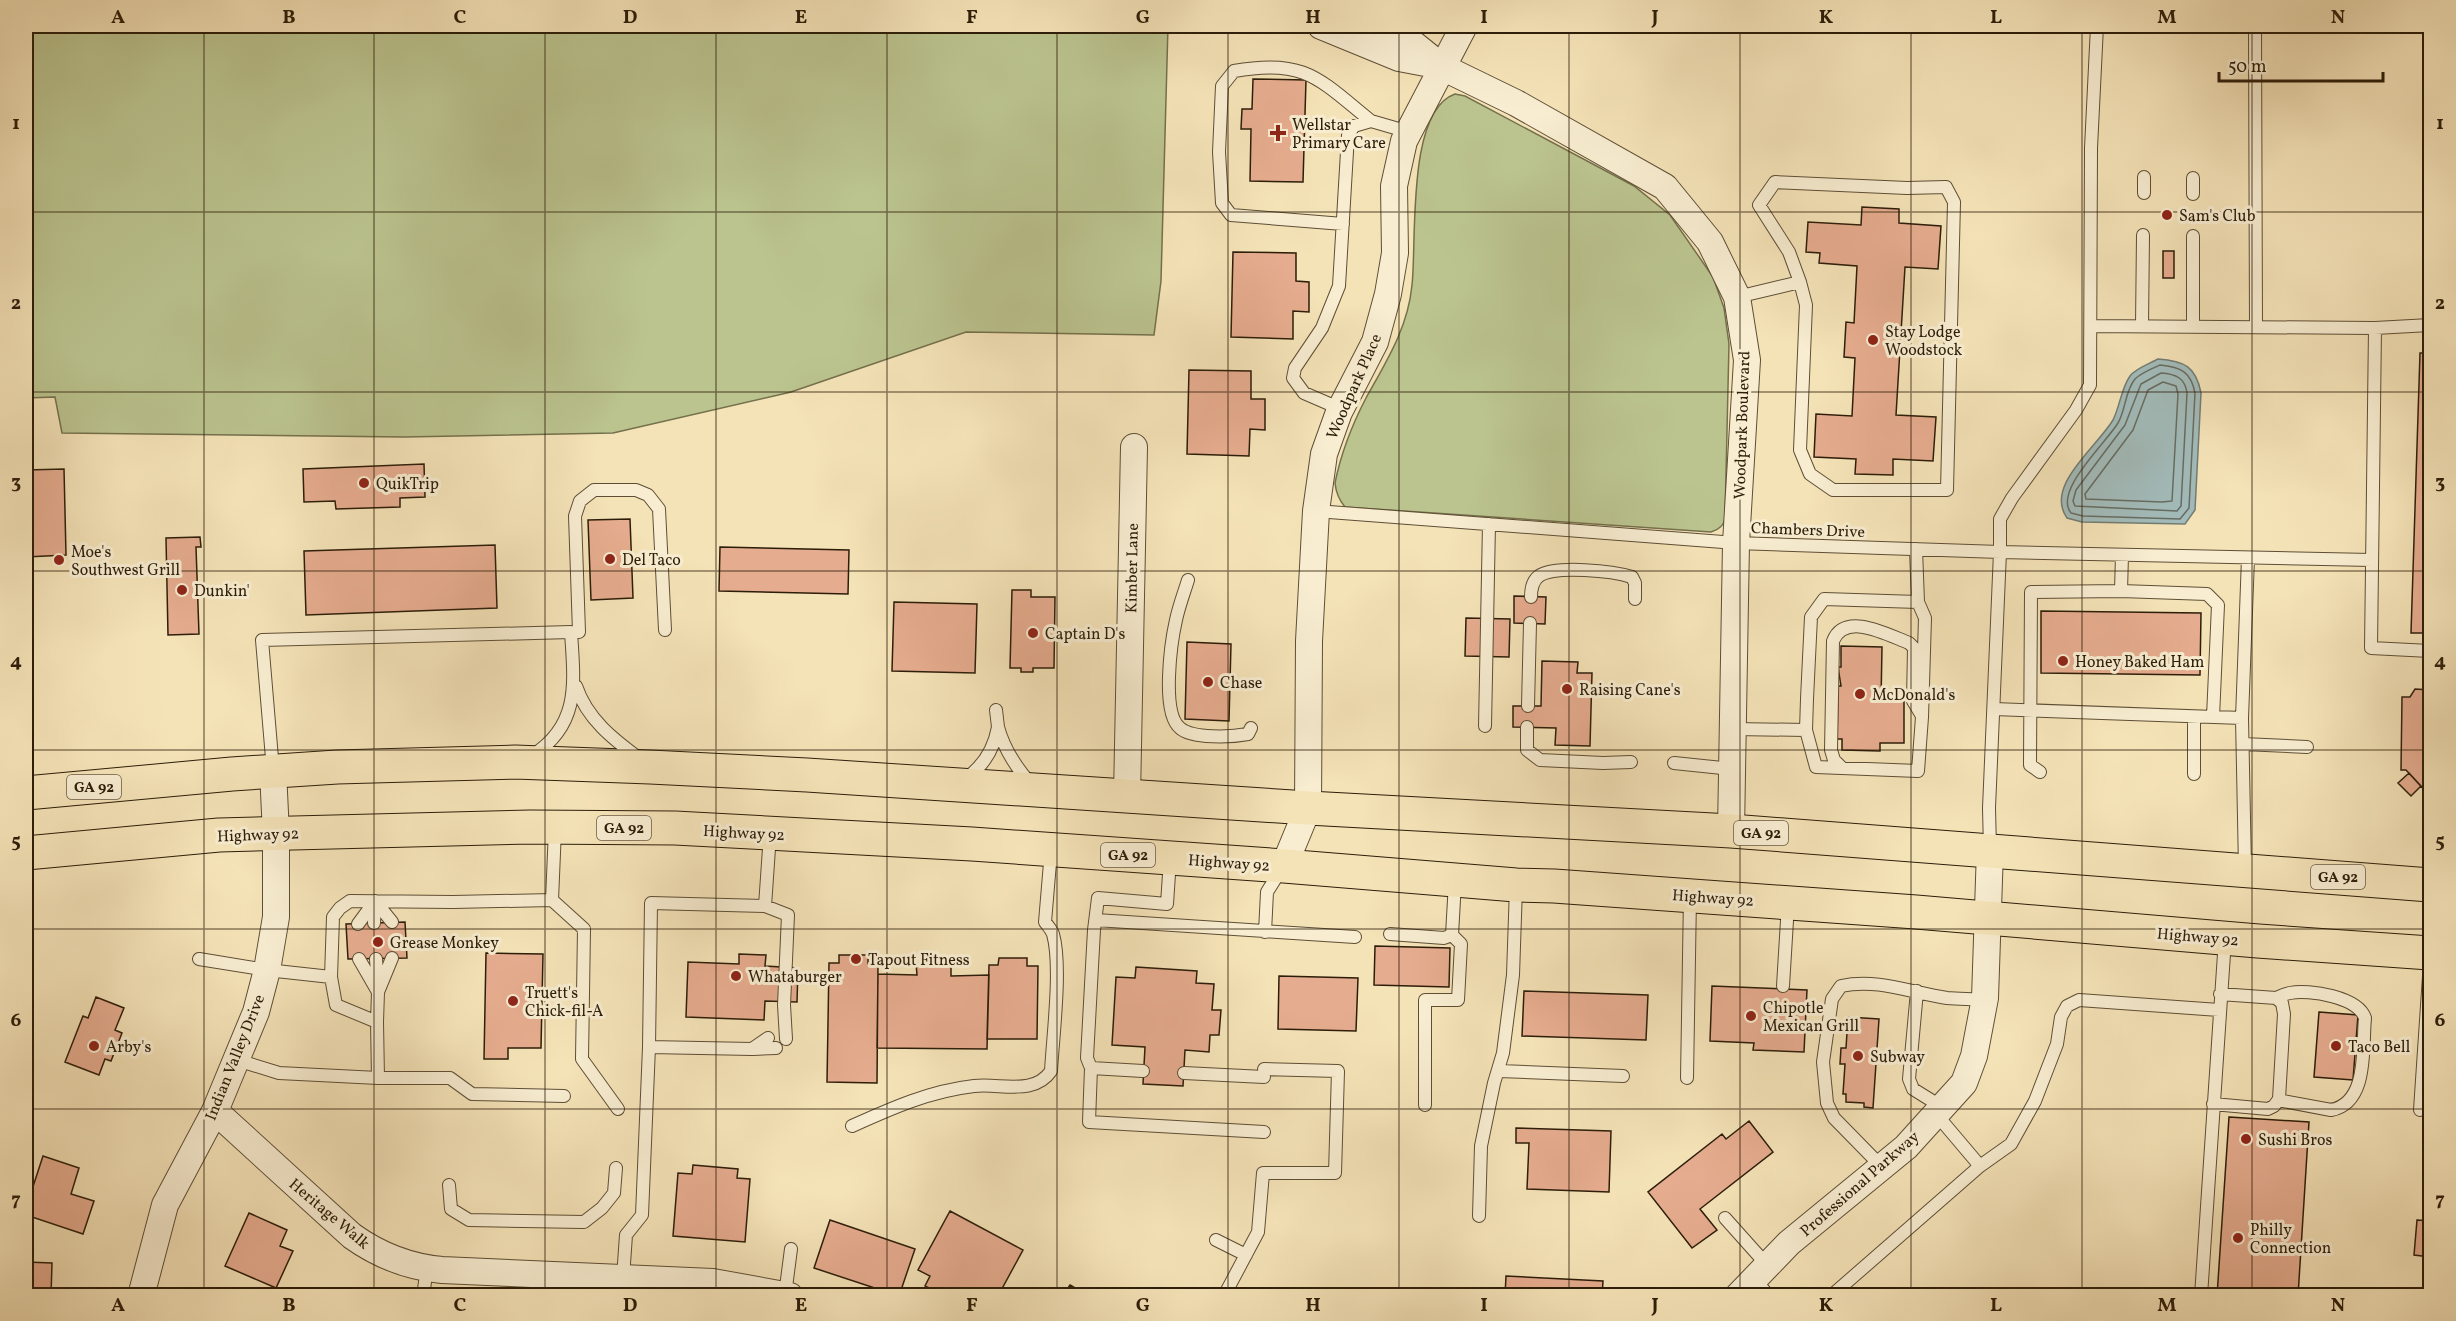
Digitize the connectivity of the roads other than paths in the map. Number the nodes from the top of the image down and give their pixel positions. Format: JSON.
{"nodes":[{"id":1,"x":1321,"y":26,"type":"edge"},
{"id":2,"x":1377,"y":26,"type":"edge"},
{"id":3,"x":1464,"y":26,"type":"edge"},
{"id":4,"x":2097,"y":26,"type":"edge"},
{"id":5,"x":2255,"y":26,"type":"edge"},
{"id":6,"x":1442,"y":67,"type":"junction"},
{"id":7,"x":1371,"y":121,"type":"junction"},
{"id":8,"x":1410,"y":132,"type":"junction"},
{"id":9,"x":2144,"y":177,"type":"dead end"},
{"id":10,"x":2193,"y":178,"type":"dead end"},
{"id":11,"x":2144,"y":193,"type":"dead end"},
{"id":12,"x":2193,"y":194,"type":"dead end"},
{"id":13,"x":1343,"y":224,"type":"junction"},
{"id":14,"x":2143,"y":235,"type":"dead end"},
{"id":15,"x":2193,"y":236,"type":"dead end"},
{"id":16,"x":1800,"y":282,"type":"junction"},
{"id":17,"x":1737,"y":297,"type":"junction"},
{"id":18,"x":2430,"y":325,"type":"edge"},
{"id":19,"x":2091,"y":326,"type":"junction"},
{"id":20,"x":2142,"y":326,"type":"junction"},
{"id":21,"x":2193,"y":326,"type":"junction"},
{"id":22,"x":2256,"y":327,"type":"junction"},
{"id":23,"x":2375,"y":328,"type":"junction"},
{"id":24,"x":1341,"y":409,"type":"junction"},
{"id":25,"x":1134,"y":447,"type":"dead end"},
{"id":26,"x":1316,"y":512,"type":"junction"},
{"id":27,"x":1489,"y":524,"type":"junction"},
{"id":28,"x":1736,"y":543,"type":"junction"},
{"id":29,"x":1916,"y":549,"type":"junction"},
{"id":30,"x":2000,"y":552,"type":"junction"},
{"id":31,"x":2122,"y":555,"type":"junction"},
{"id":32,"x":2248,"y":558,"type":"junction"},
{"id":33,"x":2372,"y":560,"type":"junction"},
{"id":34,"x":1188,"y":580,"type":"dead end"},
{"id":35,"x":2121,"y":591,"type":"junction"},
{"id":36,"x":1531,"y":597,"type":"dead end"},
{"id":37,"x":1635,"y":599,"type":"dead end"},
{"id":38,"x":1918,"y":602,"type":"junction"},
{"id":39,"x":1530,"y":623,"type":"dead end"},
{"id":40,"x":664,"y":630,"type":"dead end"},
{"id":41,"x":579,"y":632,"type":"dead end"},
{"id":42,"x":2430,"y":651,"type":"edge"},
{"id":43,"x":574,"y":682,"type":"junction"},
{"id":44,"x":1528,"y":706,"type":"dead end"},
{"id":45,"x":1994,"y":709,"type":"junction"},
{"id":46,"x":996,"y":710,"type":"dead end"},
{"id":47,"x":2029,"y":710,"type":"junction"},
{"id":48,"x":1922,"y":717,"type":"junction"},
{"id":49,"x":2194,"y":717,"type":"junction"},
{"id":50,"x":2213,"y":717,"type":"junction"},
{"id":51,"x":2242,"y":718,"type":"junction"},
{"id":52,"x":1485,"y":726,"type":"dead end"},
{"id":53,"x":998,"y":727,"type":"junction"},
{"id":54,"x":1527,"y":727,"type":"dead end"},
{"id":55,"x":1251,"y":728,"type":"dead end"},
{"id":56,"x":1733,"y":729,"type":"junction"},
{"id":57,"x":1806,"y":730,"type":"junction"},
{"id":58,"x":2243,"y":744,"type":"junction"},
{"id":59,"x":2307,"y":747,"type":"dead end"},
{"id":60,"x":515,"y":762,"type":"junction"},
{"id":61,"x":1631,"y":762,"type":"dead end"},
{"id":62,"x":1674,"y":763,"type":"dead end"},
{"id":63,"x":650,"y":767,"type":"junction"},
{"id":64,"x":1842,"y":768,"type":"junction"},
{"id":65,"x":1732,"y":769,"type":"junction"},
{"id":66,"x":273,"y":771,"type":"junction"},
{"id":67,"x":2040,"y":772,"type":"dead end"},
{"id":68,"x":2194,"y":774,"type":"dead end"},
{"id":69,"x":956,"y":784,"type":"junction"},
{"id":70,"x":1041,"y":790,"type":"junction"},
{"id":71,"x":26,"y":793,"type":"edge"},
{"id":72,"x":1127,"y":796,"type":"junction"},
{"id":73,"x":1308,"y":808,"type":"junction"},
{"id":74,"x":555,"y":827,"type":"junction"},
{"id":75,"x":1731,"y":831,"type":"junction"},
{"id":76,"x":771,"y":833,"type":"junction"},
{"id":77,"x":276,"y":834,"type":"junction"},
{"id":78,"x":1051,"y":849,"type":"junction"},
{"id":79,"x":1990,"y":850,"type":"junction"},
{"id":80,"x":26,"y":853,"type":"edge"},
{"id":81,"x":1170,"y":858,"type":"junction"},
{"id":82,"x":1284,"y":866,"type":"junction"},
{"id":83,"x":2245,"y":869,"type":"junction"},
{"id":84,"x":1455,"y":880,"type":"junction"},
{"id":85,"x":1516,"y":885,"type":"junction"},
{"id":86,"x":2430,"y":885,"type":"edge"},
{"id":87,"x":1690,"y":896,"type":"junction"},
{"id":88,"x":552,"y":900,"type":"junction"},
{"id":89,"x":375,"y":901,"type":"junction"},
{"id":90,"x":1788,"y":902,"type":"junction"},
{"id":91,"x":765,"y":906,"type":"junction"},
{"id":92,"x":1989,"y":917,"type":"junction"},
{"id":93,"x":1096,"y":920,"type":"junction"},
{"id":94,"x":392,"y":922,"type":"dead end"},
{"id":95,"x":374,"y":923,"type":"dead end"},
{"id":96,"x":358,"y":924,"type":"dead end"},
{"id":97,"x":1265,"y":932,"type":"junction"},
{"id":98,"x":1390,"y":934,"type":"dead end"},
{"id":99,"x":1452,"y":935,"type":"junction"},
{"id":100,"x":1355,"y":937,"type":"dead end"},
{"id":101,"x":2225,"y":938,"type":"junction"},
{"id":102,"x":2430,"y":952,"type":"edge"},
{"id":103,"x":392,"y":958,"type":"dead end"},
{"id":104,"x":199,"y":959,"type":"dead end"},
{"id":105,"x":359,"y":959,"type":"dead end"},
{"id":106,"x":376,"y":959,"type":"dead end"},
{"id":107,"x":2430,"y":961,"type":"edge"},
{"id":108,"x":267,"y":970,"type":"junction"},
{"id":109,"x":331,"y":977,"type":"junction"},
{"id":110,"x":1784,"y":986,"type":"dead end"},
{"id":111,"x":1917,"y":991,"type":"junction"},
{"id":112,"x":378,"y":992,"type":"junction"},
{"id":113,"x":2220,"y":994,"type":"junction"},
{"id":114,"x":2276,"y":998,"type":"junction"},
{"id":115,"x":1985,"y":1000,"type":"junction"},
{"id":116,"x":2429,"y":1003,"type":"edge"},
{"id":117,"x":784,"y":1005,"type":"junction"},
{"id":118,"x":2219,"y":1010,"type":"junction"},
{"id":119,"x":377,"y":1022,"type":"junction"},
{"id":120,"x":777,"y":1027,"type":"dead end"},
{"id":121,"x":768,"y":1038,"type":"dead end"},
{"id":122,"x":786,"y":1039,"type":"dead end"},
{"id":123,"x":649,"y":1047,"type":"junction"},
{"id":124,"x":776,"y":1048,"type":"dead end"},
{"id":125,"x":752,"y":1049,"type":"junction"},
{"id":126,"x":237,"y":1060,"type":"junction"},
{"id":127,"x":1091,"y":1068,"type":"junction"},
{"id":128,"x":1143,"y":1071,"type":"dead end"},
{"id":129,"x":1499,"y":1071,"type":"junction"},
{"id":130,"x":1184,"y":1073,"type":"dead end"},
{"id":131,"x":1623,"y":1076,"type":"dead end"},
{"id":132,"x":378,"y":1078,"type":"junction"},
{"id":133,"x":1687,"y":1078,"type":"dead end"},
{"id":134,"x":564,"y":1096,"type":"dead end"},
{"id":135,"x":2278,"y":1100,"type":"junction"},
{"id":136,"x":2213,"y":1104,"type":"junction"},
{"id":137,"x":1425,"y":1105,"type":"dead end"},
{"id":138,"x":618,"y":1109,"type":"dead end"},
{"id":139,"x":2420,"y":1110,"type":"dead end"},
{"id":140,"x":215,"y":1111,"type":"junction"},
{"id":141,"x":1939,"y":1111,"type":"junction"},
{"id":142,"x":852,"y":1126,"type":"dead end"},
{"id":143,"x":1264,"y":1132,"type":"dead end"},
{"id":144,"x":1980,"y":1166,"type":"junction"},
{"id":145,"x":1882,"y":1167,"type":"junction"},
{"id":146,"x":616,"y":1168,"type":"dead end"},
{"id":147,"x":448,"y":1185,"type":"dead end"},
{"id":148,"x":1479,"y":1216,"type":"dead end"},
{"id":149,"x":1725,"y":1218,"type":"dead end"},
{"id":150,"x":1216,"y":1240,"type":"dead end"},
{"id":151,"x":791,"y":1249,"type":"dead end"},
{"id":152,"x":1246,"y":1255,"type":"junction"},
{"id":153,"x":427,"y":1268,"type":"junction"},
{"id":154,"x":623,"y":1278,"type":"junction"},
{"id":155,"x":1757,"y":1284,"type":"edge"},
{"id":156,"x":656,"y":1287,"type":"edge"},
{"id":157,"x":788,"y":1295,"type":"edge"},
{"id":158,"x":141,"y":1296,"type":"edge"},
{"id":159,"x":423,"y":1296,"type":"edge"},
{"id":160,"x":1224,"y":1296,"type":"edge"},
{"id":161,"x":1831,"y":1296,"type":"edge"},
{"id":162,"x":2200,"y":1296,"type":"edge"}],
"edges":[{"from":1,"to":6,"type":"street"},
{"from":2,"to":6,"type":"street"},
{"from":3,"to":6,"type":"street","name":"Woodpark Place"},
{"from":4,"to":19,"type":"lane"},
{"from":5,"to":22,"type":"lane"},
{"from":6,"to":8,"type":"street","name":"Woodpark Place"},
{"from":6,"to":17,"type":"street","name":"Woodpark Boulevard"},
{"from":7,"to":8,"type":"lane"},
{"from":7,"to":13,"type":"lane"},
{"from":7,"to":13,"type":"lane"},
{"from":8,"to":24,"type":"street","name":"Woodpark Place"},
{"from":9,"to":11,"type":"lane"},
{"from":10,"to":12,"type":"lane"},
{"from":13,"to":24,"type":"lane"},
{"from":14,"to":20,"type":"lane"},
{"from":15,"to":21,"type":"lane"},
{"from":16,"to":16,"type":"lane"},
{"from":16,"to":17,"type":"lane"},
{"from":17,"to":28,"type":"street","name":"Woodpark Boulevard"},
{"from":18,"to":23,"type":"lane"},
{"from":19,"to":20,"type":"lane"},
{"from":19,"to":30,"type":"lane"},
{"from":20,"to":21,"type":"lane"},
{"from":21,"to":22,"type":"lane"},
{"from":22,"to":23,"type":"lane"},
{"from":23,"to":33,"type":"lane"},
{"from":24,"to":26,"type":"street","name":"Woodpark Place"},
{"from":25,"to":72,"type":"street","name":"Kimber Lane"},
{"from":26,"to":27,"type":"lane","name":"Chambers Drive"},
{"from":26,"to":73,"type":"street","name":"Woodpark Place"},
{"from":27,"to":28,"type":"lane","name":"Chambers Drive"},
{"from":27,"to":52,"type":"lane"},
{"from":28,"to":29,"type":"lane","name":"Chambers Drive"},
{"from":28,"to":56,"type":"street","name":"Woodpark Boulevard"},
{"from":29,"to":30,"type":"lane","name":"Chambers Drive"},
{"from":29,"to":38,"type":"lane"},
{"from":30,"to":31,"type":"lane","name":"Chambers Drive"},
{"from":30,"to":45,"type":"lane"},
{"from":31,"to":32,"type":"lane","name":"Chambers Drive"},
{"from":31,"to":35,"type":"lane"},
{"from":32,"to":33,"type":"lane","name":"Chambers Drive"},
{"from":32,"to":51,"type":"lane"},
{"from":33,"to":42,"type":"lane"},
{"from":34,"to":55,"type":"lane"},
{"from":35,"to":47,"type":"lane"},
{"from":35,"to":50,"type":"lane"},
{"from":36,"to":37,"type":"lane"},
{"from":38,"to":48,"type":"lane"},
{"from":38,"to":57,"type":"lane"},
{"from":39,"to":44,"type":"lane"},
{"from":40,"to":41,"type":"lane"},
{"from":43,"to":60,"type":"lane"},
{"from":43,"to":63,"type":"lane"},
{"from":43,"to":66,"type":"lane"},
{"from":45,"to":47,"type":"lane"},
{"from":45,"to":79,"type":"lane"},
{"from":46,"to":53,"type":"lane"},
{"from":47,"to":49,"type":"lane"},
{"from":47,"to":67,"type":"lane"},
{"from":48,"to":64,"type":"lane"},
{"from":48,"to":64,"type":"lane"},
{"from":49,"to":50,"type":"lane"},
{"from":49,"to":68,"type":"lane"},
{"from":50,"to":51,"type":"lane"},
{"from":51,"to":58,"type":"lane"},
{"from":53,"to":69,"type":"lane"},
{"from":53,"to":70,"type":"lane"},
{"from":54,"to":61,"type":"lane"},
{"from":56,"to":57,"type":"lane"},
{"from":56,"to":65,"type":"street","name":"Woodpark Boulevard"},
{"from":57,"to":64,"type":"lane"},
{"from":58,"to":59,"type":"lane"},
{"from":58,"to":83,"type":"lane"},
{"from":60,"to":63,"type":"main road","number":"GA 92"},
{"from":60,"to":66,"type":"main road","number":"GA 92"},
{"from":62,"to":65,"type":"lane"},
{"from":63,"to":69,"type":"main road","number":"GA 92"},
{"from":65,"to":75,"type":"street","name":"Woodpark Boulevard"},
{"from":66,"to":71,"type":"main road","number":"GA 92"},
{"from":66,"to":77,"type":"street","name":"Indian Valley Drive"},
{"from":69,"to":70,"type":"main road","number":"GA 92"},
{"from":70,"to":72,"type":"main road","number":"GA 92"},
{"from":72,"to":73,"type":"main road","number":"GA 92"},
{"from":73,"to":75,"type":"main road","number":"GA 92"},
{"from":73,"to":82,"type":"street","name":"Woodpark Place"},
{"from":74,"to":76,"type":"main road","name":"Highway 92","number":"GA 92"},
{"from":74,"to":77,"type":"main road","name":"Highway 92","number":"GA 92"},
{"from":74,"to":88,"type":"lane"},
{"from":75,"to":79,"type":"main road","number":"GA 92"},
{"from":76,"to":78,"type":"main road","name":"Highway 92","number":"GA 92"},
{"from":76,"to":91,"type":"lane"},
{"from":77,"to":80,"type":"main road","name":"Highway 92","number":"GA 92"},
{"from":77,"to":108,"type":"street","name":"Indian Valley Drive"},
{"from":78,"to":81,"type":"main road","name":"Highway 92","number":"GA 92"},
{"from":78,"to":142,"type":"lane"},
{"from":79,"to":83,"type":"main road","number":"GA 92"},
{"from":79,"to":92,"type":"street","name":"Professional Parkway"},
{"from":81,"to":82,"type":"main road","name":"Highway 92","number":"GA 92"},
{"from":81,"to":93,"type":"lane"},
{"from":82,"to":84,"type":"main road","name":"Highway 92","number":"GA 92"},
{"from":82,"to":97,"type":"lane"},
{"from":83,"to":86,"type":"main road","number":"GA 92"},
{"from":84,"to":85,"type":"main road","name":"Highway 92","number":"GA 92"},
{"from":84,"to":99,"type":"lane"},
{"from":85,"to":87,"type":"main road","name":"Highway 92","number":"GA 92"},
{"from":85,"to":129,"type":"lane"},
{"from":87,"to":90,"type":"main road","name":"Highway 92","number":"GA 92"},
{"from":87,"to":133,"type":"lane"},
{"from":88,"to":89,"type":"lane"},
{"from":88,"to":138,"type":"lane"},
{"from":89,"to":94,"type":"lane"},
{"from":89,"to":95,"type":"lane"},
{"from":89,"to":96,"type":"lane"},
{"from":89,"to":109,"type":"lane"},
{"from":90,"to":92,"type":"main road","name":"Highway 92","number":"GA 92"},
{"from":90,"to":110,"type":"lane"},
{"from":91,"to":117,"type":"lane"},
{"from":91,"to":123,"type":"lane"},
{"from":92,"to":101,"type":"main road","name":"Highway 92","number":"GA 92"},
{"from":92,"to":115,"type":"street","name":"Professional Parkway"},
{"from":93,"to":97,"type":"lane"},
{"from":93,"to":127,"type":"lane"},
{"from":97,"to":100,"type":"lane"},
{"from":98,"to":99,"type":"lane"},
{"from":99,"to":137,"type":"lane"},
{"from":101,"to":102,"type":"main road","name":"Highway 92","number":"GA 92"},
{"from":101,"to":113,"type":"lane"},
{"from":103,"to":112,"type":"lane"},
{"from":104,"to":108,"type":"lane"},
{"from":105,"to":112,"type":"lane"},
{"from":106,"to":112,"type":"lane"},
{"from":107,"to":116,"type":"lane"},
{"from":108,"to":109,"type":"lane"},
{"from":108,"to":126,"type":"street","name":"Indian Valley Drive"},
{"from":109,"to":119,"type":"lane"},
{"from":111,"to":115,"type":"lane"},
{"from":111,"to":141,"type":"lane"},
{"from":111,"to":145,"type":"lane"},
{"from":112,"to":119,"type":"lane"},
{"from":113,"to":114,"type":"lane"},
{"from":113,"to":118,"type":"lane"},
{"from":114,"to":135,"type":"lane"},
{"from":114,"to":135,"type":"lane"},
{"from":115,"to":141,"type":"street","name":"Professional Parkway"},
{"from":116,"to":139,"type":"lane"},
{"from":117,"to":120,"type":"lane"},
{"from":117,"to":122,"type":"lane"},
{"from":118,"to":136,"type":"lane"},
{"from":118,"to":144,"type":"lane"},
{"from":119,"to":132,"type":"lane"},
{"from":121,"to":125,"type":"lane"},
{"from":123,"to":125,"type":"lane"},
{"from":123,"to":154,"type":"lane"},
{"from":124,"to":125,"type":"lane"},
{"from":126,"to":132,"type":"lane"},
{"from":126,"to":140,"type":"street","name":"Indian Valley Drive"},
{"from":127,"to":128,"type":"lane"},
{"from":127,"to":143,"type":"lane"},
{"from":129,"to":131,"type":"lane"},
{"from":129,"to":148,"type":"lane"},
{"from":130,"to":152,"type":"lane"},
{"from":132,"to":134,"type":"lane"},
{"from":135,"to":136,"type":"lane"},
{"from":136,"to":162,"type":"lane"},
{"from":140,"to":153,"type":"street","name":"Heritage Walk"},
{"from":140,"to":158,"type":"street","name":"Indian Valley Drive"},
{"from":141,"to":144,"type":"lane"},
{"from":141,"to":145,"type":"street","name":"Professional Parkway"},
{"from":144,"to":161,"type":"lane"},
{"from":145,"to":155,"type":"street","name":"Professional Parkway"},
{"from":146,"to":147,"type":"lane"},
{"from":149,"to":155,"type":"lane"},
{"from":150,"to":152,"type":"lane"},
{"from":151,"to":157,"type":"lane"},
{"from":152,"to":160,"type":"lane"},
{"from":153,"to":154,"type":"street","name":"Heritage Walk"},
{"from":153,"to":159,"type":"lane"},
{"from":154,"to":156,"type":"street","name":"Heritage Walk"},
{"from":156,"to":157,"type":"street","name":"Heritage Walk"}]}
